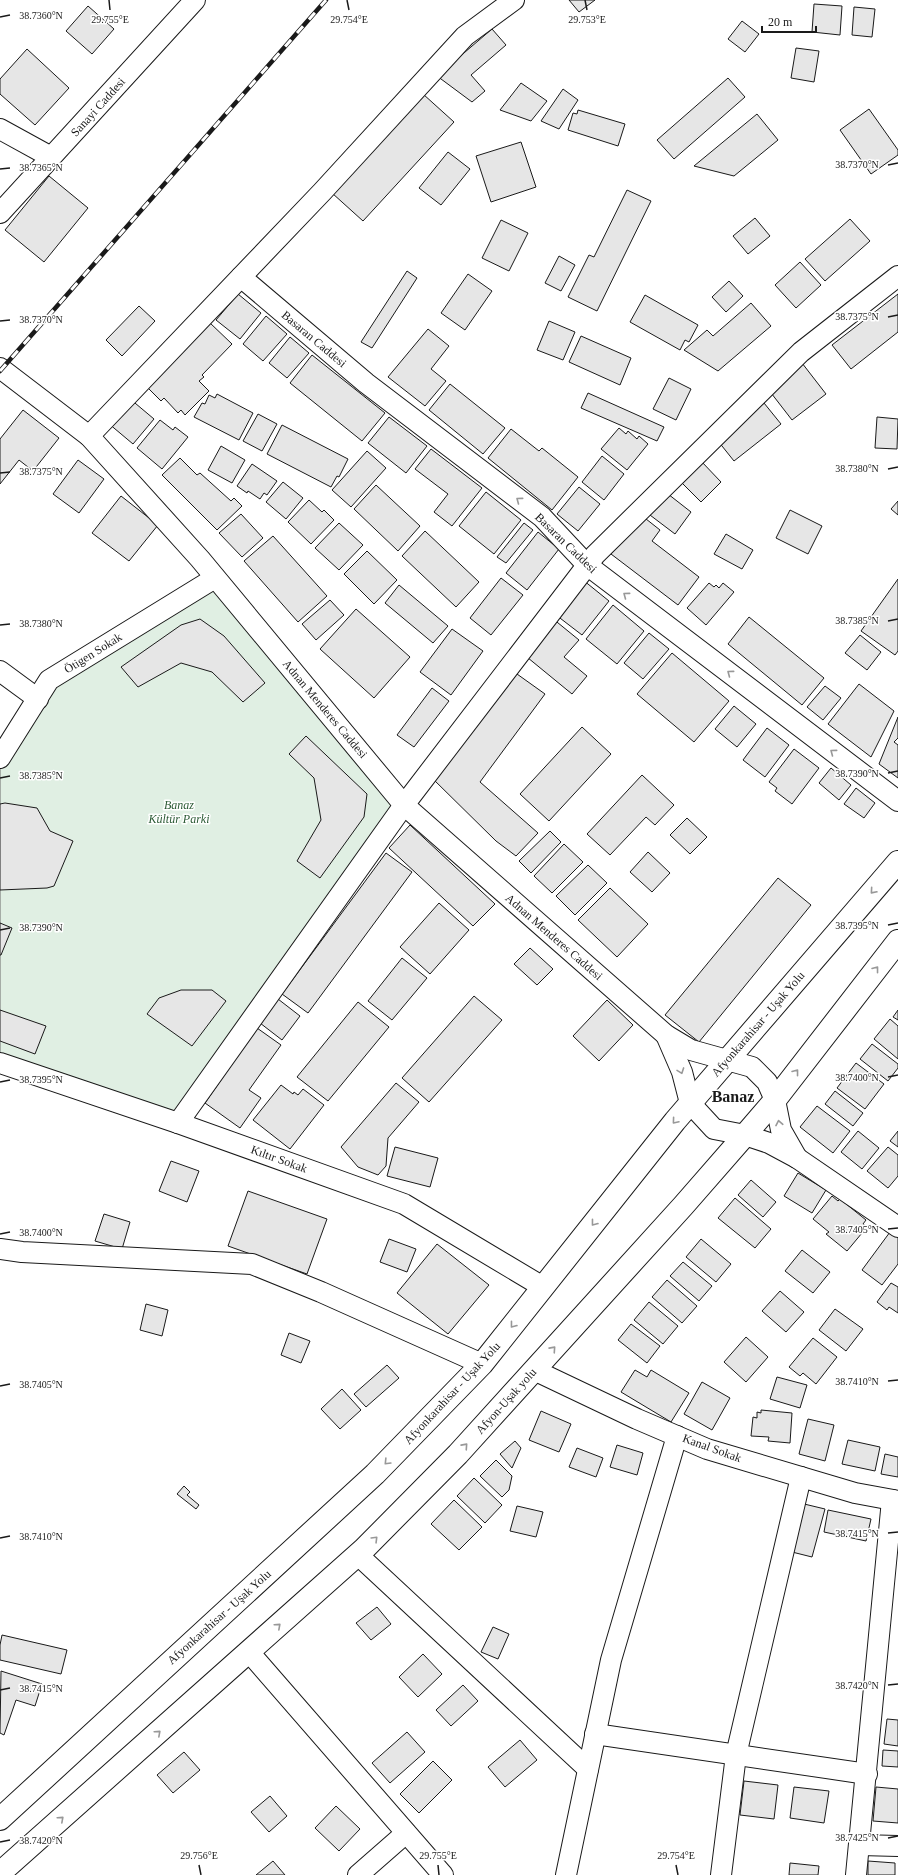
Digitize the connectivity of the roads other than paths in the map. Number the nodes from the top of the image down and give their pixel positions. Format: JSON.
{"nodes":[{"id":1,"x":195,"y":0,"type":"edge"},
{"id":2,"x":514,"y":0,"type":"edge"},
{"id":3,"x":0,"y":129,"type":"edge"},
{"id":4,"x":51,"y":158,"type":"junction"},
{"id":5,"x":0,"y":213,"type":"edge"},
{"id":6,"x":898,"y":276,"type":"edge"},
{"id":7,"x":241,"y":277,"type":"junction"},
{"id":8,"x":0,"y":368,"type":"edge"},
{"id":9,"x":89,"y":436,"type":"junction"},
{"id":10,"x":587,"y":565,"type":"junction"},
{"id":11,"x":215,"y":578,"type":"junction"},
{"id":12,"x":0,"y":671,"type":"edge"},
{"id":13,"x":38,"y":698,"type":"junction"},
{"id":14,"x":0,"y":758,"type":"edge"},
{"id":15,"x":898,"y":801,"type":"edge"},
{"id":16,"x":404,"y":805,"type":"junction"},
{"id":17,"x":898,"y":862,"type":"edge"},
{"id":18,"x":898,"y":940,"type":"edge"},
{"id":19,"x":666,"y":1036,"type":"junction"},
{"id":20,"x":728,"y":1060,"type":"junction"},
{"id":21,"x":0,"y":1063,"type":"edge"},
{"id":22,"x":775,"y":1100,"type":"junction"},
{"id":23,"x":690,"y":1103,"type":"junction"},
{"id":24,"x":178,"y":1123,"type":"junction"},
{"id":25,"x":746,"y":1135,"type":"junction"},
{"id":26,"x":797,"y":1158,"type":"junction"},
{"id":27,"x":893,"y":1216,"type":"edge"},
{"id":28,"x":0,"y":1249,"type":"edge"},
{"id":29,"x":543,"y":1287,"type":"junction"},
{"id":30,"x":482,"y":1364,"type":"junction"},
{"id":31,"x":534,"y":1370,"type":"junction"},
{"id":32,"x":677,"y":1436,"type":"junction"},
{"id":33,"x":801,"y":1477,"type":"junction"},
{"id":34,"x":895,"y":1501,"type":"edge"},
{"id":35,"x":358,"y":1554,"type":"junction"},
{"id":36,"x":249,"y":1652,"type":"junction"},
{"id":37,"x":595,"y":1734,"type":"junction"},
{"id":38,"x":736,"y":1755,"type":"junction"},
{"id":39,"x":588,"y":1769,"type":"junction"},
{"id":40,"x":867,"y":1774,"type":"junction"},
{"id":41,"x":0,"y":1820,"type":"edge"},
{"id":42,"x":406,"y":1833,"type":"junction"},
{"id":43,"x":860,"y":1845,"type":"junction"},
{"id":44,"x":898,"y":1846,"type":"edge"},
{"id":45,"x":0,"y":1873,"type":"edge"},
{"id":46,"x":358,"y":1875,"type":"edge"},
{"id":47,"x":443,"y":1875,"type":"edge"},
{"id":48,"x":566,"y":1875,"type":"edge"},
{"id":49,"x":721,"y":1875,"type":"edge"},
{"id":50,"x":856,"y":1875,"type":"edge"}],
"edges":[{"from":1,"to":4,"type":"street","name":"Sanayi Caddesi"},
{"from":2,"to":7,"type":"street"},
{"from":3,"to":4,"type":"street"},
{"from":4,"to":5,"type":"street","name":"Sanayi Caddesi"},
{"from":6,"to":10,"type":"street"},
{"from":7,"to":9,"type":"street"},
{"from":10,"to":7,"type":"street","name":"Basaran Caddesi","one_way":true},
{"from":8,"to":9,"type":"street","name":"Adnan Menderes Caddesi"},
{"from":9,"to":11,"type":"street","name":"Adnan Menderes Caddesi"},
{"from":15,"to":10,"type":"street","name":"Basaran Caddesi","one_way":true},
{"from":10,"to":16,"type":"street"},
{"from":11,"to":13,"type":"street","name":"Ötigen Sokak"},
{"from":11,"to":16,"type":"street","name":"Adnan Menderes Caddesi"},
{"from":12,"to":13,"type":"street"},
{"from":13,"to":14,"type":"street","name":"Ötigen Sokak"},
{"from":16,"to":19,"type":"street","name":"Adnan Menderes Caddesi"},
{"from":16,"to":24,"type":"street"},
{"from":17,"to":20,"type":"highway","name":"Afyonkarahisar - Uşak Yolu","one_way":true},
{"from":22,"to":18,"type":"highway","one_way":true},
{"from":19,"to":20,"type":"street"},
{"from":19,"to":23,"type":"street","one_way":true},
{"from":20,"to":22,"type":"street"},
{"from":20,"to":23,"type":"highway","name":"Afyonkarahisar - Uşak Yolu"},
{"from":21,"to":24,"type":"street","name":"Kıltır Sokak"},
{"from":22,"to":25,"type":"highway"},
{"from":26,"to":22,"type":"street","one_way":true},
{"from":23,"to":25,"type":"street"},
{"from":23,"to":29,"type":"highway","name":"Afyonkarahisar - Uşak Yolu","one_way":true},
{"from":24,"to":29,"type":"street","name":"Kıltır Sokak"},
{"from":25,"to":26,"type":"street"},
{"from":31,"to":25,"type":"highway","name":"Afyon-Uşak yolu","one_way":true},
{"from":26,"to":27,"type":"street"},
{"from":28,"to":30,"type":"street"},
{"from":29,"to":30,"type":"highway","name":"Afyonkarahisar - Uşak Yolu","one_way":true},
{"from":30,"to":41,"type":"highway","name":"Afyonkarahisar - Uşak Yolu","one_way":true},
{"from":31,"to":32,"type":"street","name":"Kanal Sokak"},
{"from":35,"to":31,"type":"highway","name":"Afyon-Uşak yolu","one_way":true},
{"from":32,"to":33,"type":"street","name":"Kanal Sokak"},
{"from":32,"to":37,"type":"street"},
{"from":33,"to":34,"type":"street","name":"Kanal Sokak"},
{"from":33,"to":38,"type":"street"},
{"from":34,"to":40,"type":"street"},
{"from":36,"to":35,"type":"highway","name":"Afyon-Uşak yolu","one_way":true},
{"from":35,"to":39,"type":"street"},
{"from":36,"to":42,"type":"street"},
{"from":45,"to":36,"type":"highway","one_way":true},
{"from":37,"to":38,"type":"street"},
{"from":37,"to":39,"type":"street"},
{"from":38,"to":40,"type":"street"},
{"from":38,"to":49,"type":"street"},
{"from":39,"to":48,"type":"street"},
{"from":40,"to":43,"type":"street"},
{"from":42,"to":46,"type":"street"},
{"from":42,"to":47,"type":"street"},
{"from":43,"to":44,"type":"street"},
{"from":43,"to":50,"type":"street"}]}
